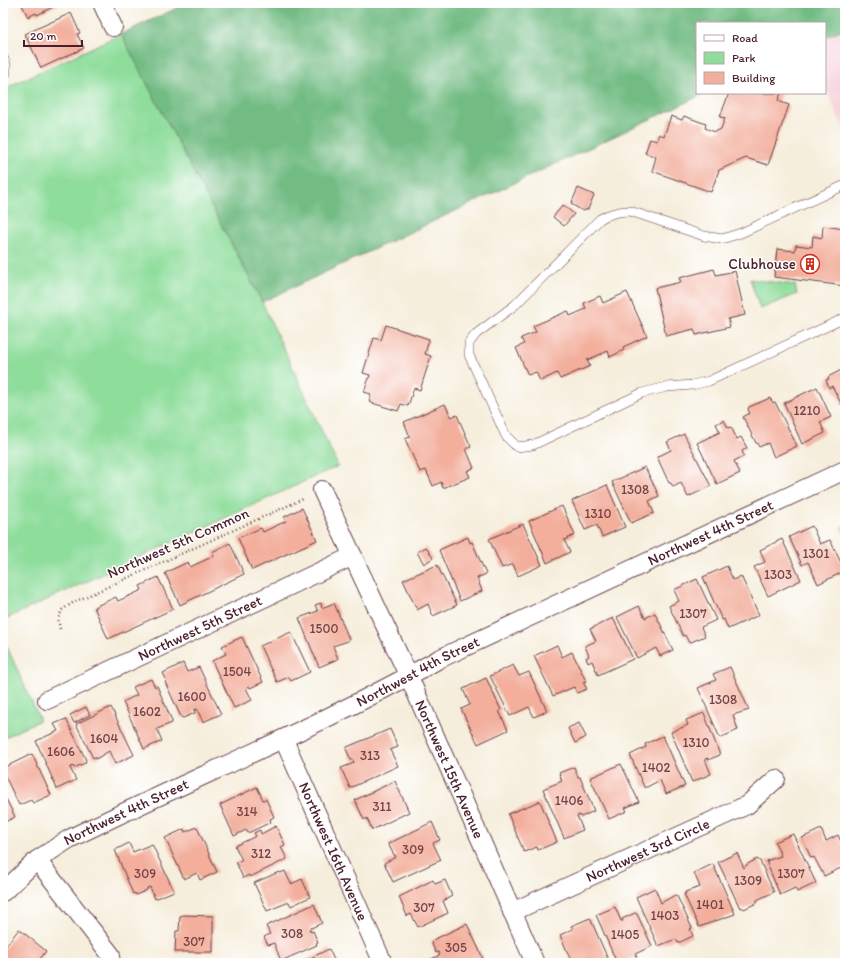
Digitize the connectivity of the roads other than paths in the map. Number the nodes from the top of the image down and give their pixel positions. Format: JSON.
{"nodes":[{"id":1,"x":102,"y":3,"type":"edge"},
{"id":2,"x":113,"y":27,"type":"dead end"},
{"id":3,"x":3,"y":57,"type":"edge"},
{"id":4,"x":5,"y":75,"type":"edge"},
{"id":5,"x":845,"y":185,"type":"edge"},
{"id":6,"x":845,"y":318,"type":"edge"},
{"id":7,"x":845,"y":470,"type":"edge"},
{"id":8,"x":322,"y":490,"type":"road end"},
{"id":9,"x":353,"y":556,"type":"junction"},
{"id":10,"x":409,"y":677,"type":"junction"},
{"id":11,"x":47,"y":700,"type":"dead end"},
{"id":12,"x":284,"y":740,"type":"junction"},
{"id":13,"x":776,"y":779,"type":"dead end"},
{"id":14,"x":37,"y":860,"type":"junction"},
{"id":15,"x":3,"y":892,"type":"edge"},
{"id":16,"x":512,"y":912,"type":"junction"},
{"id":17,"x":111,"y":955,"type":"dead end"},
{"id":18,"x":383,"y":963,"type":"edge"},
{"id":19,"x":535,"y":963,"type":"edge"}],
"edges":[{"from":1,"to":2,"type":"street"},
{"from":3,"to":4,"type":"lane"},
{"from":5,"to":6,"type":"lane"},
{"from":7,"to":10,"type":"street","name":"Northwest 4th Street"},
{"from":8,"to":9,"type":"street","name":"Northwest 15th Avenue"},
{"from":9,"to":10,"type":"street","name":"Northwest 15th Avenue"},
{"from":9,"to":11,"type":"street","name":"Northwest 5th Street"},
{"from":10,"to":12,"type":"street","name":"Northwest 4th Street"},
{"from":10,"to":16,"type":"street","name":"Northwest 15th Avenue"},
{"from":12,"to":14,"type":"street","name":"Northwest 4th Street"},
{"from":12,"to":18,"type":"street","name":"Northwest 16th Avenue"},
{"from":13,"to":16,"type":"street","name":"Northwest 3rd Circle"},
{"from":14,"to":15,"type":"street","name":"Northwest 4th Street"},
{"from":14,"to":17,"type":"street"},
{"from":16,"to":19,"type":"street","name":"Northwest 15th Avenue"}]}
